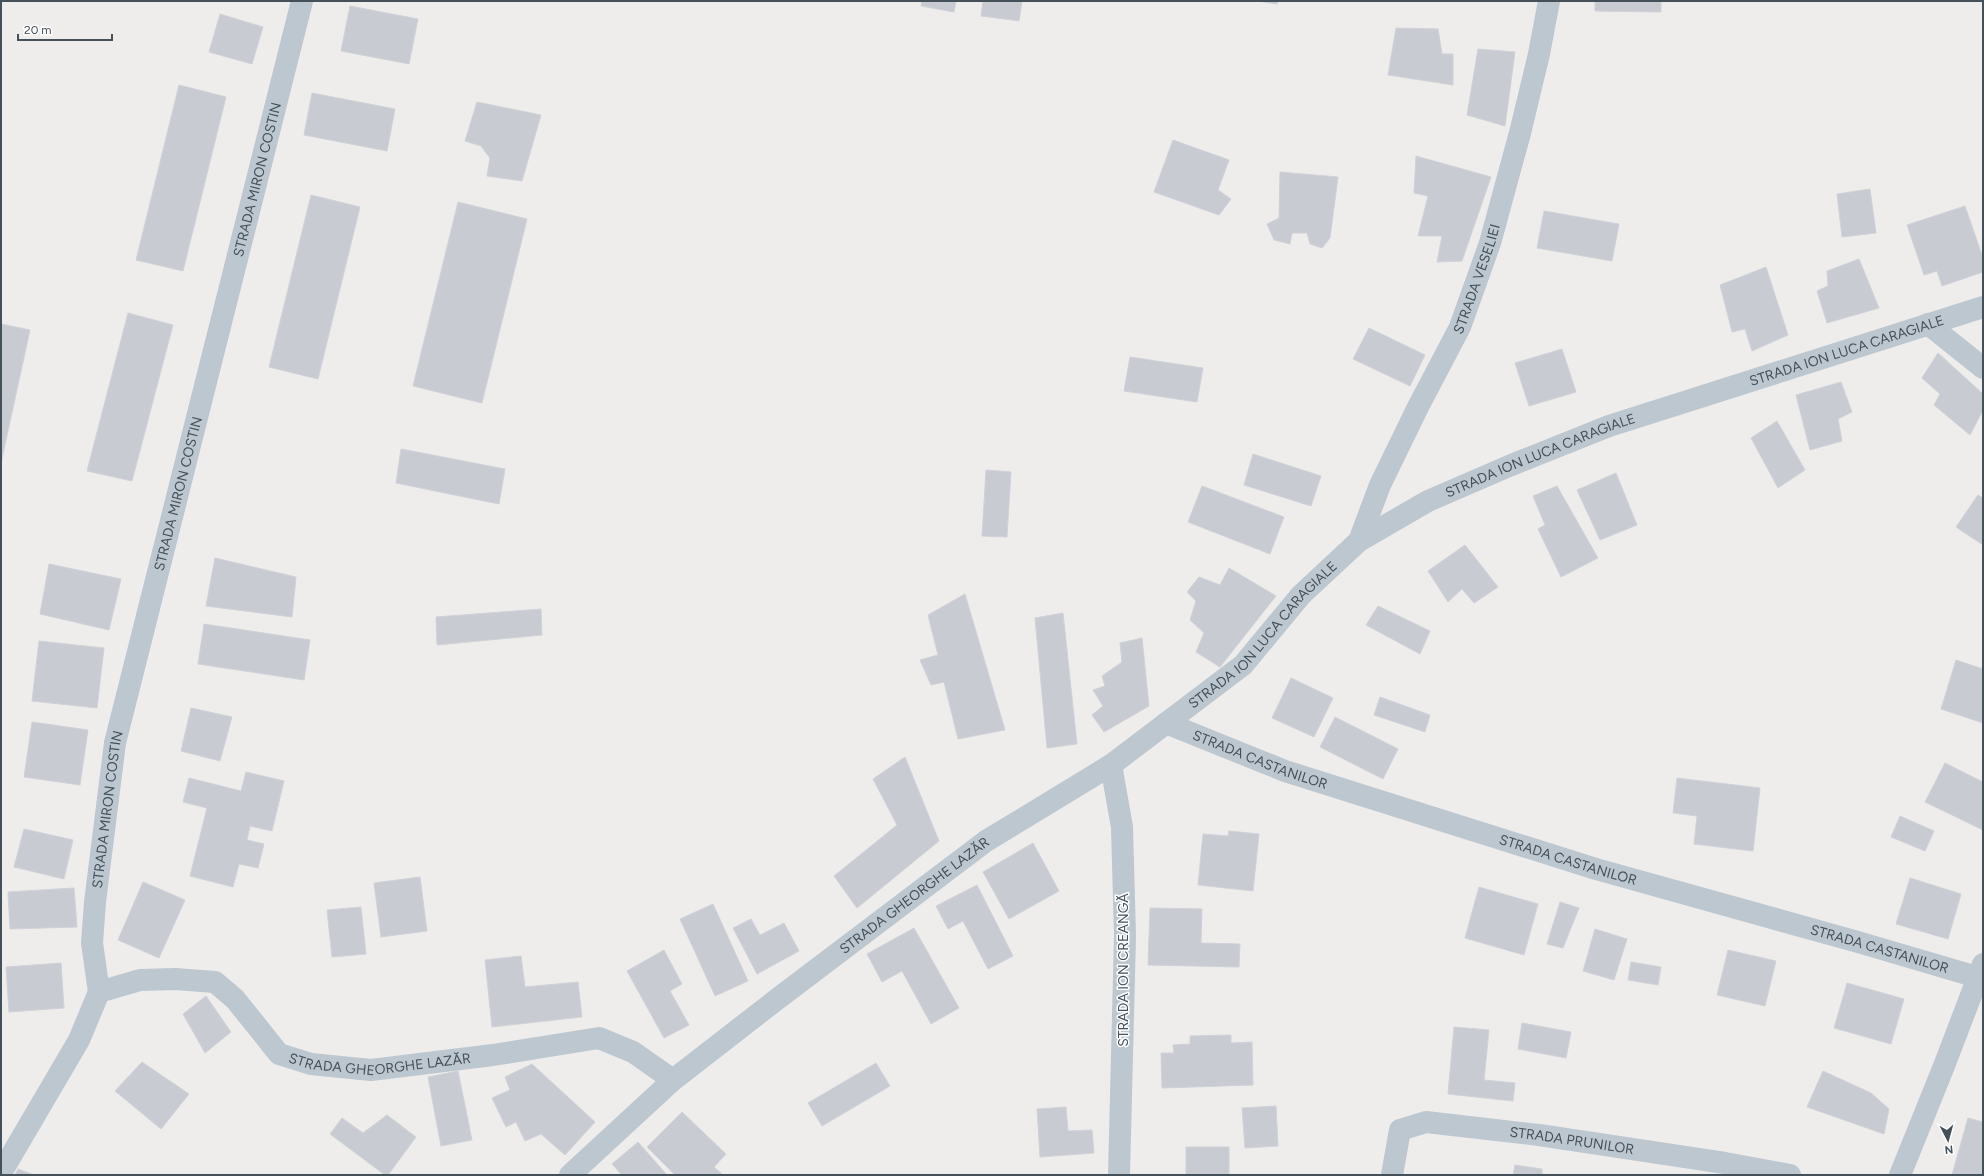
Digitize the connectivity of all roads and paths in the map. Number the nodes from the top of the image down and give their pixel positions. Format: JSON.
{"nodes":[{"id":1,"x":302,"y":1,"type":"edge"},
{"id":2,"x":1549,"y":1,"type":"edge"},
{"id":3,"x":1983,"y":307,"type":"edge"},
{"id":4,"x":1928,"y":324,"type":"junction"},
{"id":5,"x":1983,"y":368,"type":"edge"},
{"id":6,"x":1359,"y":541,"type":"junction"},
{"id":7,"x":1166,"y":723,"type":"junction"},
{"id":8,"x":1111,"y":765,"type":"junction"},
{"id":9,"x":1980,"y":970,"type":"edge"},
{"id":10,"x":99,"y":992,"type":"junction"},
{"id":11,"x":672,"y":1080,"type":"junction"},
{"id":12,"x":1,"y":1173,"type":"edge"},
{"id":13,"x":570,"y":1175,"type":"edge"},
{"id":14,"x":1120,"y":1175,"type":"edge"},
{"id":15,"x":1392,"y":1175,"type":"edge"},
{"id":16,"x":1790,"y":1175,"type":"edge"},
{"id":17,"x":1900,"y":1175,"type":"edge"}],
"edges":[{"from":1,"to":10,"type":"street","name":"STRADA MIRON COSTIN"},
{"from":2,"to":6,"type":"street","name":"STRADA VESELIEI"},
{"from":3,"to":4,"type":"street","name":"STRADA ION LUCA CARAGIALE"},
{"from":4,"to":5,"type":"street"},
{"from":4,"to":6,"type":"street","name":"STRADA ION LUCA CARAGIALE"},
{"from":6,"to":7,"type":"street","name":"STRADA ION LUCA CARAGIALE"},
{"from":7,"to":8,"type":"street","name":"STRADA GHEORGHE LAZĂR"},
{"from":7,"to":9,"type":"street","name":"STRADA CASTANILOR"},
{"from":8,"to":11,"type":"street","name":"STRADA GHEORGHE LAZĂR"},
{"from":8,"to":14,"type":"street","name":"STRADA ION CREANGĂ"},
{"from":9,"to":17,"type":"street"},
{"from":10,"to":11,"type":"street","name":"STRADA GHEORGHE LAZĂR"},
{"from":10,"to":12,"type":"street"},
{"from":11,"to":13,"type":"street","name":"STRADA GHEORGHE LAZĂR"},
{"from":15,"to":16,"type":"street","name":"STRADA PRUNILOR"}]}
